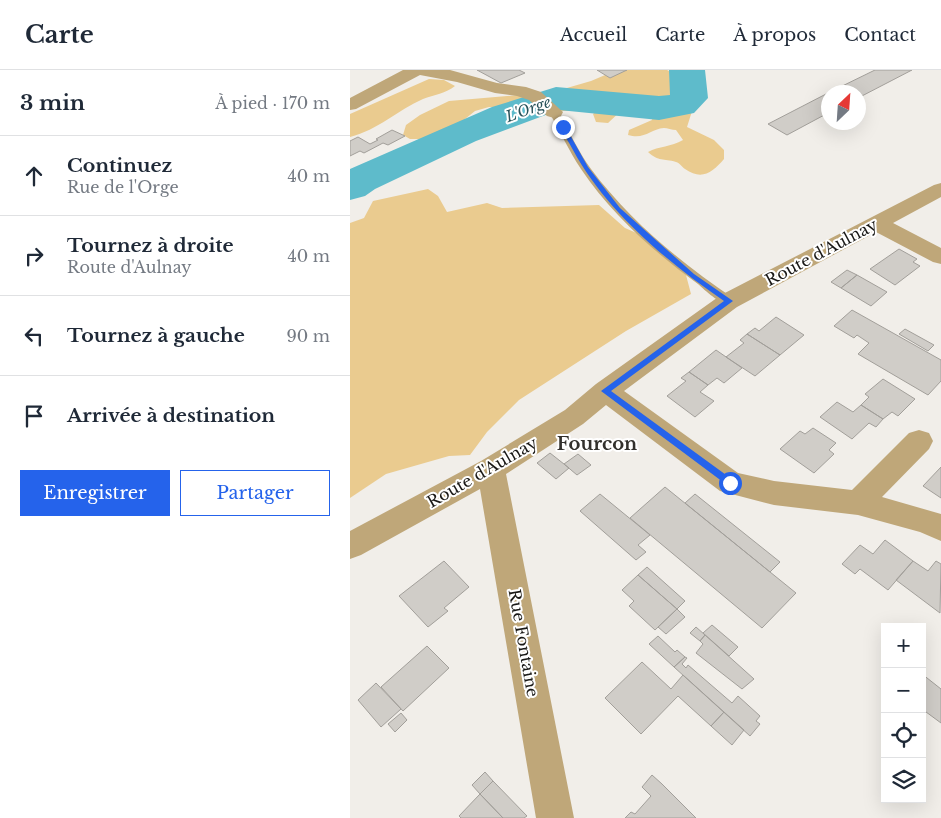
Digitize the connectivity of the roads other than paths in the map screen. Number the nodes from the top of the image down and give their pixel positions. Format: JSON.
{"nodes":[{"id":1,"x":416,"y":70,"type":"edge"},
{"id":2,"x":422,"y":70,"type":"edge"},
{"id":3,"x":350,"y":105,"type":"edge"},
{"id":4,"x":554,"y":112,"type":"joint"},
{"id":5,"x":941,"y":189,"type":"edge"},
{"id":6,"x":876,"y":224,"type":"junction"},
{"id":7,"x":941,"y":257,"type":"edge"},
{"id":8,"x":729,"y":301,"type":"junction"},
{"id":9,"x":605,"y":391,"type":"junction"},
{"id":10,"x":919,"y":441,"type":"dead end"},
{"id":11,"x":491,"y":469,"type":"junction"},
{"id":12,"x":858,"y":503,"type":"junction"},
{"id":13,"x":941,"y":528,"type":"edge"},
{"id":14,"x":350,"y":546,"type":"edge"},
{"id":15,"x":556,"y":818,"type":"edge"}],
"edges":[{"from":1,"to":3,"type":"street"},
{"from":2,"to":4,"type":"street"},
{"from":4,"to":8,"type":"lane"},
{"from":5,"to":6,"type":"street","name":"Route d'Aulnay"},
{"from":6,"to":7,"type":"street"},
{"from":6,"to":8,"type":"street","name":"Route d'Aulnay"},
{"from":8,"to":9,"type":"street","name":"Route d'Aulnay"},
{"from":9,"to":11,"type":"street","name":"Route d'Aulnay"},
{"from":9,"to":12,"type":"street"},
{"from":10,"to":12,"type":"street"},
{"from":11,"to":14,"type":"street","name":"Route d'Aulnay"},
{"from":11,"to":15,"type":"street","name":"Rue Fontaine"},
{"from":12,"to":13,"type":"street"}]}
